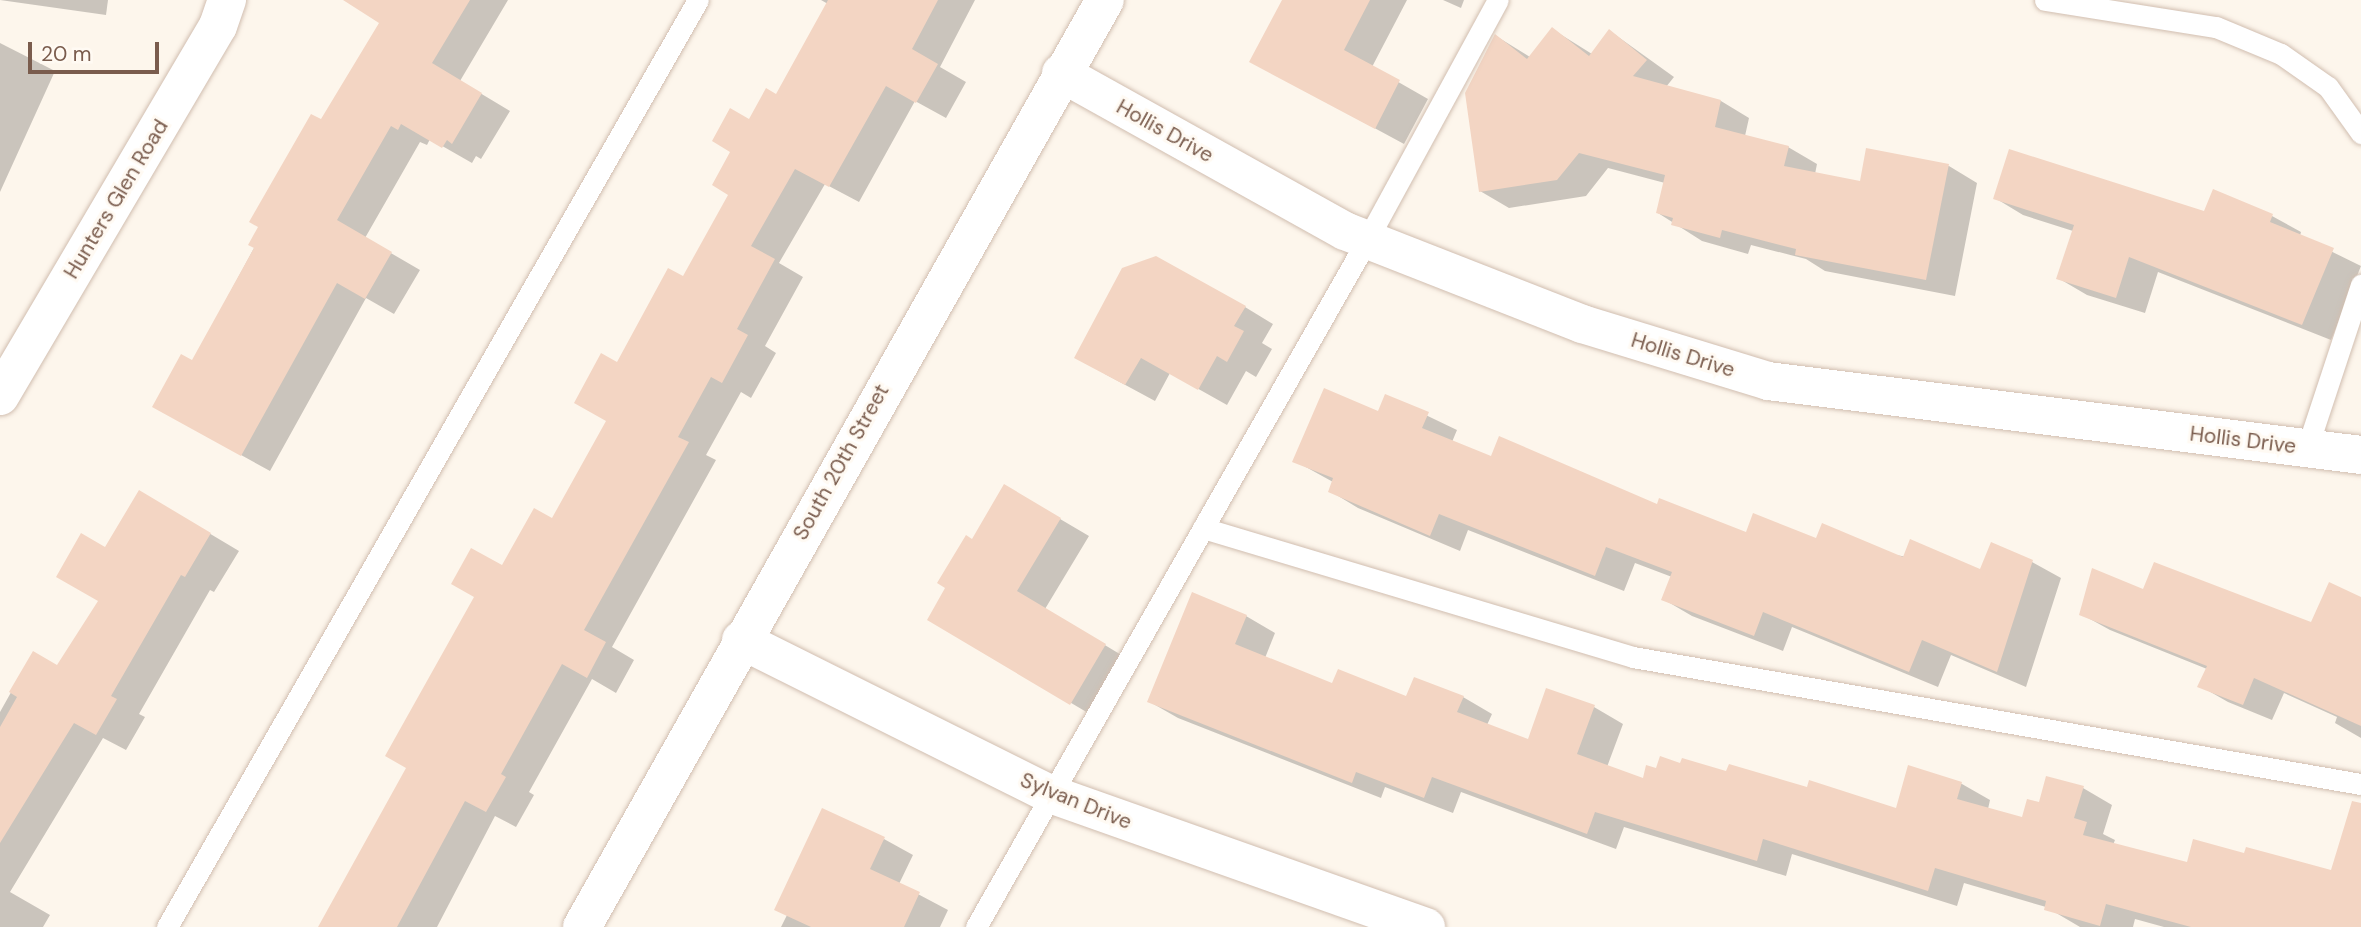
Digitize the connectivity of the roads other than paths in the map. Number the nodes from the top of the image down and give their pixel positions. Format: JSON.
{"nodes":[{"id":1,"x":227,"y":0,"type":"edge"},
{"id":2,"x":698,"y":0,"type":"edge"},
{"id":3,"x":1105,"y":0,"type":"edge"},
{"id":4,"x":1498,"y":0,"type":"edge"},
{"id":5,"x":2045,"y":0,"type":"edge"},
{"id":6,"x":1061,"y":73,"type":"junction"},
{"id":7,"x":2361,"y":134,"type":"edge"},
{"id":8,"x":1367,"y":240,"type":"junction"},
{"id":9,"x":2361,"y":285,"type":"edge"},
{"id":10,"x":0,"y":396,"type":"edge"},
{"id":11,"x":2307,"y":448,"type":"junction"},
{"id":12,"x":2361,"y":455,"type":"edge"},
{"id":13,"x":1203,"y":528,"type":"junction"},
{"id":14,"x":740,"y":640,"type":"junction"},
{"id":15,"x":2361,"y":784,"type":"edge"},
{"id":16,"x":1050,"y":794,"type":"junction"},
{"id":17,"x":167,"y":927,"type":"edge"},
{"id":18,"x":582,"y":927,"type":"edge"},
{"id":19,"x":976,"y":927,"type":"edge"},
{"id":20,"x":1426,"y":927,"type":"edge"}],
"edges":[{"from":1,"to":10,"type":"street","name":"Hunters Glen Road"},
{"from":2,"to":17,"type":"lane"},
{"from":3,"to":6,"type":"street","name":"South 20th Street"},
{"from":4,"to":8,"type":"lane"},
{"from":5,"to":7,"type":"lane"},
{"from":6,"to":8,"type":"street","name":"Hollis Drive"},
{"from":6,"to":14,"type":"street","name":"South 20th Street"},
{"from":8,"to":11,"type":"street","name":"Hollis Drive"},
{"from":8,"to":13,"type":"lane"},
{"from":9,"to":11,"type":"lane"},
{"from":11,"to":12,"type":"street","name":"Hollis Drive"},
{"from":13,"to":15,"type":"lane"},
{"from":13,"to":16,"type":"lane"},
{"from":14,"to":16,"type":"street","name":"Sylvan Drive"},
{"from":14,"to":18,"type":"street","name":"South 20th Street"},
{"from":16,"to":19,"type":"lane"},
{"from":16,"to":20,"type":"street","name":"Sylvan Drive"}]}
